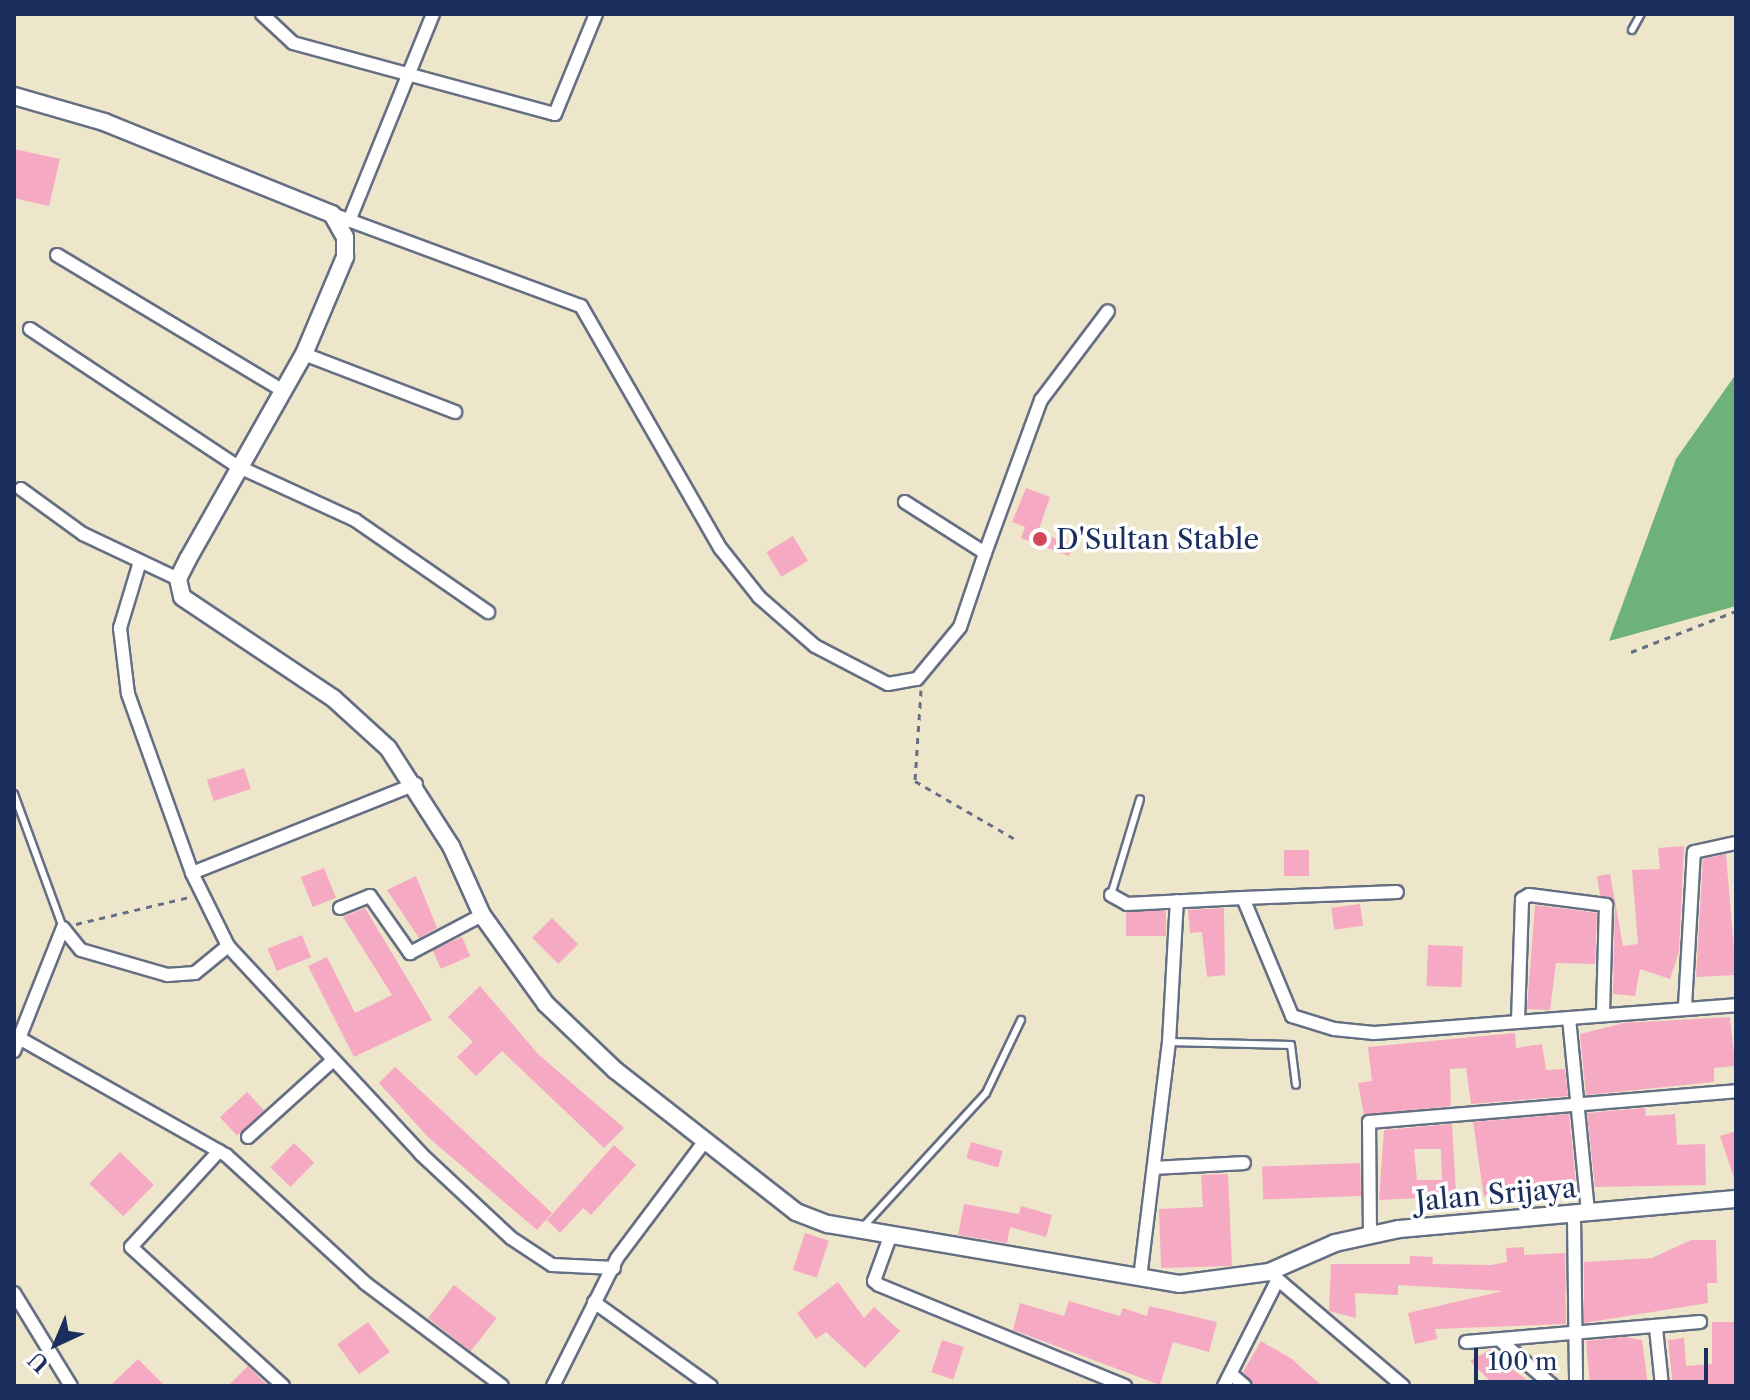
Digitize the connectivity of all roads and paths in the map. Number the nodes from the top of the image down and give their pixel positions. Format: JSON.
{"nodes":[{"id":1,"x":262,"y":14,"type":"edge"},
{"id":2,"x":433,"y":14,"type":"edge"},
{"id":3,"x":596,"y":14,"type":"edge"},
{"id":4,"x":1641,"y":14,"type":"edge"},
{"id":5,"x":1632,"y":30,"type":"dead end"},
{"id":6,"x":414,"y":73,"type":"junction"},
{"id":7,"x":14,"y":96,"type":"edge"},
{"id":8,"x":332,"y":214,"type":"junction"},
{"id":9,"x":349,"y":221,"type":"junction"},
{"id":10,"x":57,"y":255,"type":"dead end"},
{"id":11,"x":1108,"y":311,"type":"dead end"},
{"id":12,"x":30,"y":329,"type":"dead end"},
{"id":13,"x":304,"y":354,"type":"junction"},
{"id":14,"x":283,"y":391,"type":"junction"},
{"id":15,"x":455,"y":412,"type":"dead end"},
{"id":16,"x":237,"y":466,"type":"junction"},
{"id":17,"x":21,"y":489,"type":"dead end"},
{"id":18,"x":905,"y":502,"type":"dead end"},
{"id":19,"x":985,"y":553,"type":"junction"},
{"id":20,"x":139,"y":565,"type":"junction"},
{"id":21,"x":178,"y":579,"type":"junction"},
{"id":22,"x":1736,"y":611,"type":"edge"},
{"id":23,"x":488,"y":612,"type":"dead end"},
{"id":24,"x":1631,"y":652,"type":"dead end"},
{"id":25,"x":917,"y":679,"type":"junction"},
{"id":26,"x":416,"y":784,"type":"junction"},
{"id":27,"x":14,"y":794,"type":"edge"},
{"id":28,"x":1140,"y":799,"type":"dead end"},
{"id":29,"x":1015,"y":839,"type":"dead end"},
{"id":30,"x":1736,"y":843,"type":"edge"},
{"id":31,"x":192,"y":873,"type":"junction"},
{"id":32,"x":1397,"y":892,"type":"dead end"},
{"id":33,"x":201,"y":894,"type":"junction"},
{"id":34,"x":1111,"y":895,"type":"joint"},
{"id":35,"x":1243,"y":898,"type":"junction"},
{"id":36,"x":1177,"y":901,"type":"junction"},
{"id":37,"x":340,"y":908,"type":"dead end"},
{"id":38,"x":482,"y":915,"type":"junction"},
{"id":39,"x":63,"y":928,"type":"junction"},
{"id":40,"x":228,"y":946,"type":"junction"},
{"id":41,"x":1736,"y":1005,"type":"edge"},
{"id":42,"x":1685,"y":1006,"type":"junction"},
{"id":43,"x":1603,"y":1011,"type":"junction"},
{"id":44,"x":1569,"y":1018,"type":"junction"},
{"id":45,"x":1021,"y":1020,"type":"dead end"},
{"id":46,"x":1518,"y":1021,"type":"junction"},
{"id":47,"x":19,"y":1038,"type":"junction"},
{"id":48,"x":1169,"y":1042,"type":"junction"},
{"id":49,"x":14,"y":1051,"type":"edge"},
{"id":50,"x":332,"y":1061,"type":"junction"},
{"id":51,"x":1296,"y":1085,"type":"dead end"},
{"id":52,"x":1736,"y":1091,"type":"edge"},
{"id":53,"x":1577,"y":1105,"type":"junction"},
{"id":54,"x":248,"y":1137,"type":"dead end"},
{"id":55,"x":704,"y":1142,"type":"junction"},
{"id":56,"x":219,"y":1151,"type":"junction"},
{"id":57,"x":1244,"y":1163,"type":"dead end"},
{"id":58,"x":1154,"y":1168,"type":"junction"},
{"id":59,"x":1736,"y":1199,"type":"edge"},
{"id":60,"x":1581,"y":1213,"type":"junction"},
{"id":61,"x":862,"y":1228,"type":"junction"},
{"id":62,"x":891,"y":1234,"type":"junction"},
{"id":63,"x":1370,"y":1235,"type":"junction"},
{"id":64,"x":614,"y":1268,"type":"junction"},
{"id":65,"x":1273,"y":1277,"type":"junction"},
{"id":66,"x":1140,"y":1278,"type":"junction"},
{"id":67,"x":14,"y":1293,"type":"edge"},
{"id":68,"x":594,"y":1302,"type":"junction"},
{"id":69,"x":1700,"y":1322,"type":"dead end"},
{"id":70,"x":1656,"y":1328,"type":"junction"},
{"id":71,"x":1576,"y":1334,"type":"junction"},
{"id":72,"x":1466,"y":1342,"type":"dead end"},
{"id":73,"x":1502,"y":1342,"type":"junction"},
{"id":74,"x":1231,"y":1374,"type":"junction"},
{"id":75,"x":71,"y":1386,"type":"edge"},
{"id":76,"x":283,"y":1386,"type":"edge"},
{"id":77,"x":502,"y":1386,"type":"edge"},
{"id":78,"x":553,"y":1386,"type":"edge"},
{"id":79,"x":711,"y":1386,"type":"edge"},
{"id":80,"x":1125,"y":1386,"type":"edge"},
{"id":81,"x":1224,"y":1386,"type":"edge"},
{"id":82,"x":1245,"y":1386,"type":"edge"},
{"id":83,"x":1403,"y":1386,"type":"edge"},
{"id":84,"x":1553,"y":1386,"type":"edge"},
{"id":85,"x":1576,"y":1386,"type":"edge"},
{"id":86,"x":1662,"y":1386,"type":"edge"}],
"edges":[{"from":1,"to":6,"type":"street"},
{"from":2,"to":6,"type":"street"},
{"from":3,"to":6,"type":"street"},
{"from":4,"to":5,"type":"lane"},
{"from":6,"to":9,"type":"street"},
{"from":7,"to":8,"type":"street"},
{"from":8,"to":9,"type":"street"},
{"from":8,"to":13,"type":"street"},
{"from":9,"to":25,"type":"street"},
{"from":10,"to":14,"type":"street"},
{"from":11,"to":19,"type":"street"},
{"from":12,"to":16,"type":"street"},
{"from":13,"to":14,"type":"street"},
{"from":13,"to":15,"type":"street"},
{"from":14,"to":16,"type":"street"},
{"from":16,"to":21,"type":"street"},
{"from":16,"to":23,"type":"street"},
{"from":17,"to":20,"type":"street"},
{"from":18,"to":19,"type":"street"},
{"from":19,"to":25,"type":"street"},
{"from":20,"to":21,"type":"street"},
{"from":20,"to":31,"type":"street"},
{"from":21,"to":26,"type":"street","name":"Jalan Srijaya"},
{"from":22,"to":24,"type":"path"},
{"from":25,"to":29,"type":"path"},
{"from":26,"to":31,"type":"street"},
{"from":26,"to":38,"type":"street","name":"Jalan Srijaya"},
{"from":27,"to":39,"type":"lane"},
{"from":28,"to":34,"type":"lane"},
{"from":30,"to":42,"type":"street"},
{"from":31,"to":33,"type":"street"},
{"from":32,"to":35,"type":"street"},
{"from":33,"to":39,"type":"path"},
{"from":33,"to":40,"type":"street"},
{"from":34,"to":36,"type":"street"},
{"from":35,"to":36,"type":"street"},
{"from":35,"to":46,"type":"street"},
{"from":36,"to":48,"type":"street"},
{"from":37,"to":38,"type":"street"},
{"from":38,"to":55,"type":"street","name":"Jalan Srijaya"},
{"from":39,"to":40,"type":"street"},
{"from":39,"to":47,"type":"street"},
{"from":40,"to":50,"type":"street"},
{"from":41,"to":42,"type":"street"},
{"from":42,"to":43,"type":"street"},
{"from":43,"to":44,"type":"street"},
{"from":43,"to":46,"type":"street"},
{"from":44,"to":46,"type":"street"},
{"from":44,"to":53,"type":"street"},
{"from":45,"to":61,"type":"lane"},
{"from":47,"to":49,"type":"street"},
{"from":47,"to":56,"type":"street"},
{"from":48,"to":51,"type":"lane"},
{"from":48,"to":58,"type":"street"},
{"from":50,"to":54,"type":"street"},
{"from":50,"to":64,"type":"street"},
{"from":52,"to":53,"type":"street"},
{"from":53,"to":60,"type":"street"},
{"from":53,"to":63,"type":"street"},
{"from":55,"to":61,"type":"street","name":"Jalan Srijaya"},
{"from":55,"to":64,"type":"street"},
{"from":56,"to":76,"type":"street"},
{"from":56,"to":77,"type":"street"},
{"from":57,"to":58,"type":"street"},
{"from":58,"to":66,"type":"street"},
{"from":59,"to":60,"type":"street","name":"Jalan Srijaya"},
{"from":60,"to":63,"type":"street","name":"Jalan Srijaya"},
{"from":60,"to":71,"type":"street"},
{"from":61,"to":62,"type":"street","name":"Jalan Srijaya"},
{"from":62,"to":66,"type":"street","name":"Jalan Srijaya"},
{"from":62,"to":80,"type":"street"},
{"from":63,"to":65,"type":"street","name":"Jalan Srijaya"},
{"from":64,"to":68,"type":"street"},
{"from":65,"to":66,"type":"street","name":"Jalan Srijaya"},
{"from":65,"to":74,"type":"street"},
{"from":65,"to":83,"type":"street"},
{"from":67,"to":75,"type":"street"},
{"from":68,"to":78,"type":"street"},
{"from":68,"to":79,"type":"street"},
{"from":69,"to":70,"type":"street"},
{"from":70,"to":71,"type":"street"},
{"from":70,"to":86,"type":"street"},
{"from":71,"to":73,"type":"street"},
{"from":71,"to":85,"type":"street"},
{"from":72,"to":73,"type":"street"},
{"from":73,"to":84,"type":"street"},
{"from":74,"to":81,"type":"street"},
{"from":74,"to":82,"type":"street"}]}
